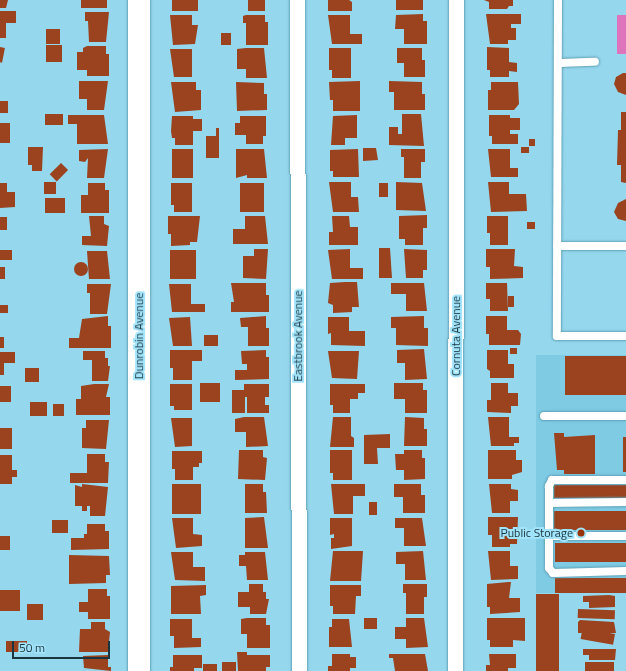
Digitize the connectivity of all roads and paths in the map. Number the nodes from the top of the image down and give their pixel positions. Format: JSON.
{"nodes":[{"id":1,"x":139,"y":0,"type":"edge"},
{"id":2,"x":297,"y":0,"type":"edge"},
{"id":3,"x":456,"y":0,"type":"edge"},
{"id":4,"x":558,"y":0,"type":"edge"},
{"id":5,"x":595,"y":62,"type":"dead end"},
{"id":6,"x":558,"y":63,"type":"junction"},
{"id":7,"x":558,"y":246,"type":"junction"},
{"id":8,"x":626,"y":246,"type":"edge"},
{"id":9,"x":626,"y":336,"type":"edge"},
{"id":10,"x":544,"y":416,"type":"dead end"},
{"id":11,"x":626,"y":416,"type":"edge"},
{"id":12,"x":626,"y":480,"type":"edge"},
{"id":13,"x":626,"y":502,"type":"edge"},
{"id":14,"x":549,"y":503,"type":"junction"},
{"id":15,"x":549,"y":536,"type":"junction"},
{"id":16,"x":626,"y":536,"type":"edge"},
{"id":17,"x":626,"y":571,"type":"edge"},
{"id":18,"x":139,"y":671,"type":"edge"},
{"id":19,"x":300,"y":671,"type":"edge"},
{"id":20,"x":455,"y":671,"type":"edge"}],
"edges":[{"from":1,"to":18,"type":"street","name":"Dunrobin Avenue"},
{"from":2,"to":19,"type":"street","name":"Eastbrook Avenue"},
{"from":3,"to":20,"type":"street","name":"Cornuta Avenue"},
{"from":4,"to":6,"type":"lane"},
{"from":5,"to":6,"type":"lane"},
{"from":6,"to":7,"type":"lane"},
{"from":7,"to":8,"type":"lane"},
{"from":7,"to":9,"type":"lane"},
{"from":10,"to":11,"type":"lane"},
{"from":12,"to":14,"type":"lane"},
{"from":13,"to":14,"type":"lane"},
{"from":14,"to":15,"type":"lane"},
{"from":15,"to":16,"type":"lane"},
{"from":15,"to":17,"type":"lane"}]}
